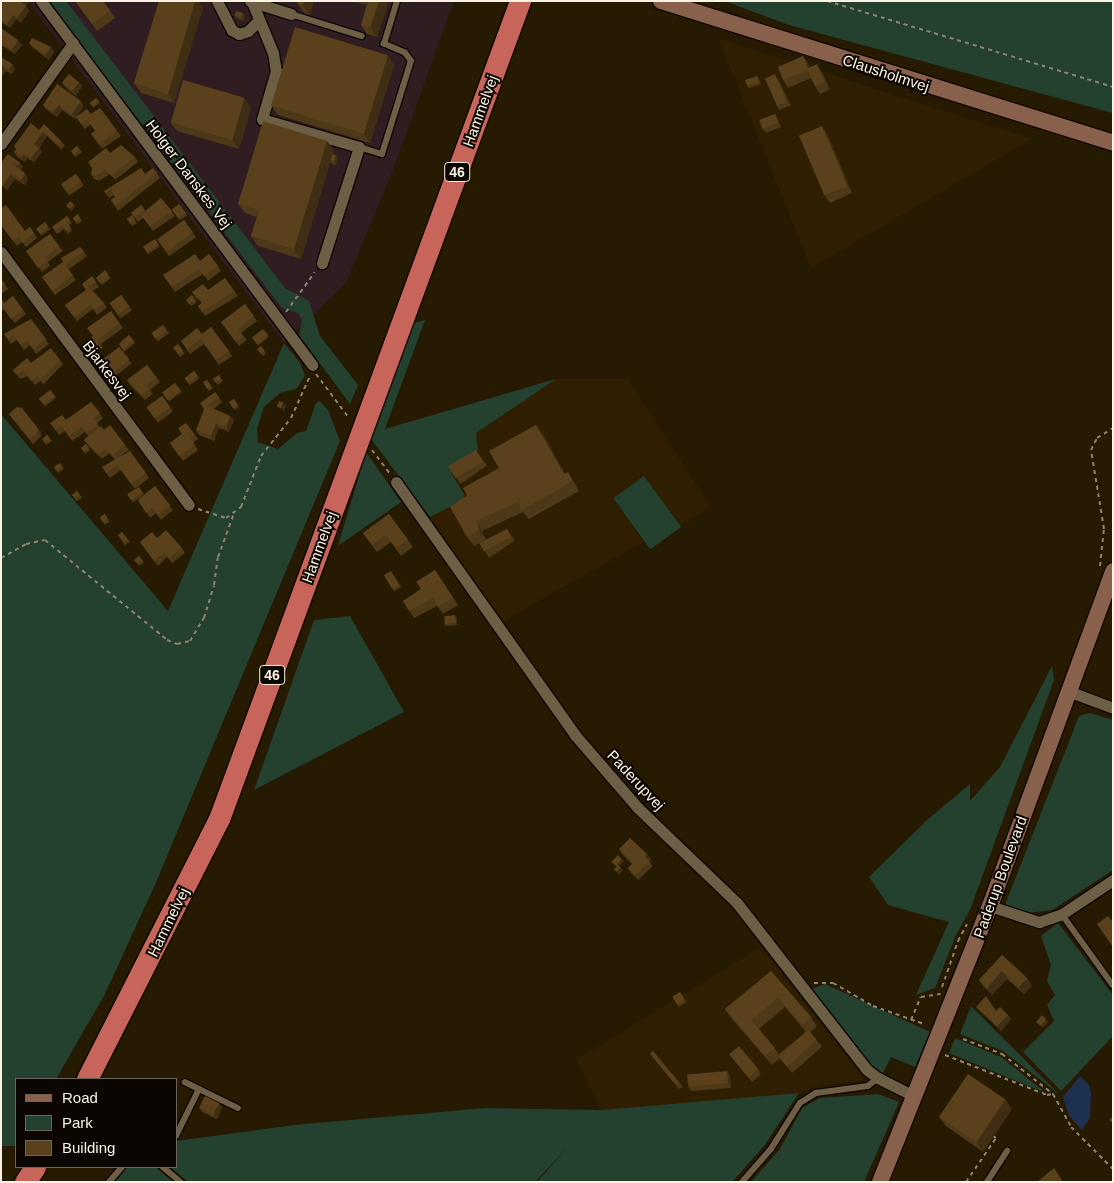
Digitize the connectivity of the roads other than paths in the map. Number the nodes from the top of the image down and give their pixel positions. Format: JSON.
{"nodes":[{"id":1,"x":41,"y":1,"type":"edge"},
{"id":2,"x":217,"y":1,"type":"edge"},
{"id":3,"x":398,"y":1,"type":"edge"},
{"id":4,"x":520,"y":1,"type":"edge"},
{"id":5,"x":661,"y":1,"type":"edge"},
{"id":6,"x":251,"y":2,"type":"edge"},
{"id":7,"x":291,"y":14,"type":"joint"},
{"id":8,"x":257,"y":22,"type":"junction"},
{"id":9,"x":362,"y":36,"type":"edge"},
{"id":10,"x":73,"y":43,"type":"junction"},
{"id":11,"x":1113,"y":143,"type":"edge"},
{"id":12,"x":1,"y":144,"type":"edge"},
{"id":13,"x":359,"y":147,"type":"junction"},
{"id":14,"x":1,"y":252,"type":"edge"},
{"id":15,"x":322,"y":263,"type":"road end"},
{"id":16,"x":313,"y":367,"type":"road end"},
{"id":17,"x":396,"y":482,"type":"road end"},
{"id":18,"x":189,"y":505,"type":"road end"},
{"id":19,"x":1106,"y":570,"type":"edge"},
{"id":20,"x":1068,"y":691,"type":"junction"},
{"id":21,"x":1113,"y":708,"type":"edge"},
{"id":22,"x":1113,"y":880,"type":"edge"},
{"id":23,"x":990,"y":906,"type":"junction"},
{"id":24,"x":1062,"y":914,"type":"junction"},
{"id":25,"x":1113,"y":985,"type":"edge"},
{"id":26,"x":88,"y":1078,"type":"edge"},
{"id":27,"x":878,"y":1078,"type":"junction"},
{"id":28,"x":185,"y":1082,"type":"dead end"},
{"id":29,"x":199,"y":1089,"type":"junction"},
{"id":30,"x":916,"y":1097,"type":"junction"},
{"id":31,"x":238,"y":1108,"type":"dead end"},
{"id":32,"x":178,"y":1132,"type":"edge"},
{"id":33,"x":1007,"y":1151,"type":"dead end"},
{"id":34,"x":34,"y":1168,"type":"edge"},
{"id":35,"x":121,"y":1168,"type":"edge"},
{"id":36,"x":163,"y":1168,"type":"edge"},
{"id":37,"x":25,"y":1182,"type":"edge"},
{"id":38,"x":109,"y":1182,"type":"edge"},
{"id":39,"x":181,"y":1182,"type":"edge"},
{"id":40,"x":742,"y":1182,"type":"edge"},
{"id":41,"x":880,"y":1182,"type":"edge"},
{"id":42,"x":987,"y":1182,"type":"edge"}],
"edges":[{"from":1,"to":10,"type":"street","name":"Holger Danskes Vej"},
{"from":2,"to":8,"type":"street"},
{"from":3,"to":13,"type":"lane"},
{"from":4,"to":26,"type":"highway","name":"Hammelvej","number":"46"},
{"from":5,"to":11,"type":"street","name":"Clausholmvej"},
{"from":6,"to":7,"type":"street"},
{"from":6,"to":8,"type":"street"},
{"from":7,"to":9,"type":"lane"},
{"from":8,"to":13,"type":"street"},
{"from":10,"to":12,"type":"street"},
{"from":10,"to":16,"type":"street","name":"Holger Danskes Vej"},
{"from":13,"to":15,"type":"street"},
{"from":14,"to":18,"type":"street","name":"Bjarkesvej"},
{"from":17,"to":27,"type":"street","name":"Paderupvej"},
{"from":19,"to":20,"type":"street","name":"Paderup Boulevard"},
{"from":20,"to":21,"type":"street"},
{"from":20,"to":23,"type":"street","name":"Paderup Boulevard"},
{"from":22,"to":24,"type":"street"},
{"from":23,"to":24,"type":"street"},
{"from":23,"to":30,"type":"street","name":"Paderup Boulevard"},
{"from":24,"to":25,"type":"lane"},
{"from":27,"to":30,"type":"street","name":"Paderupvej"},
{"from":27,"to":40,"type":"lane"},
{"from":28,"to":29,"type":"lane"},
{"from":29,"to":31,"type":"lane"},
{"from":29,"to":32,"type":"lane"},
{"from":30,"to":41,"type":"street","name":"Paderup Boulevard"},
{"from":33,"to":42,"type":"lane"},
{"from":34,"to":37,"type":"highway"},
{"from":35,"to":38,"type":"lane"},
{"from":36,"to":39,"type":"lane"}]}
